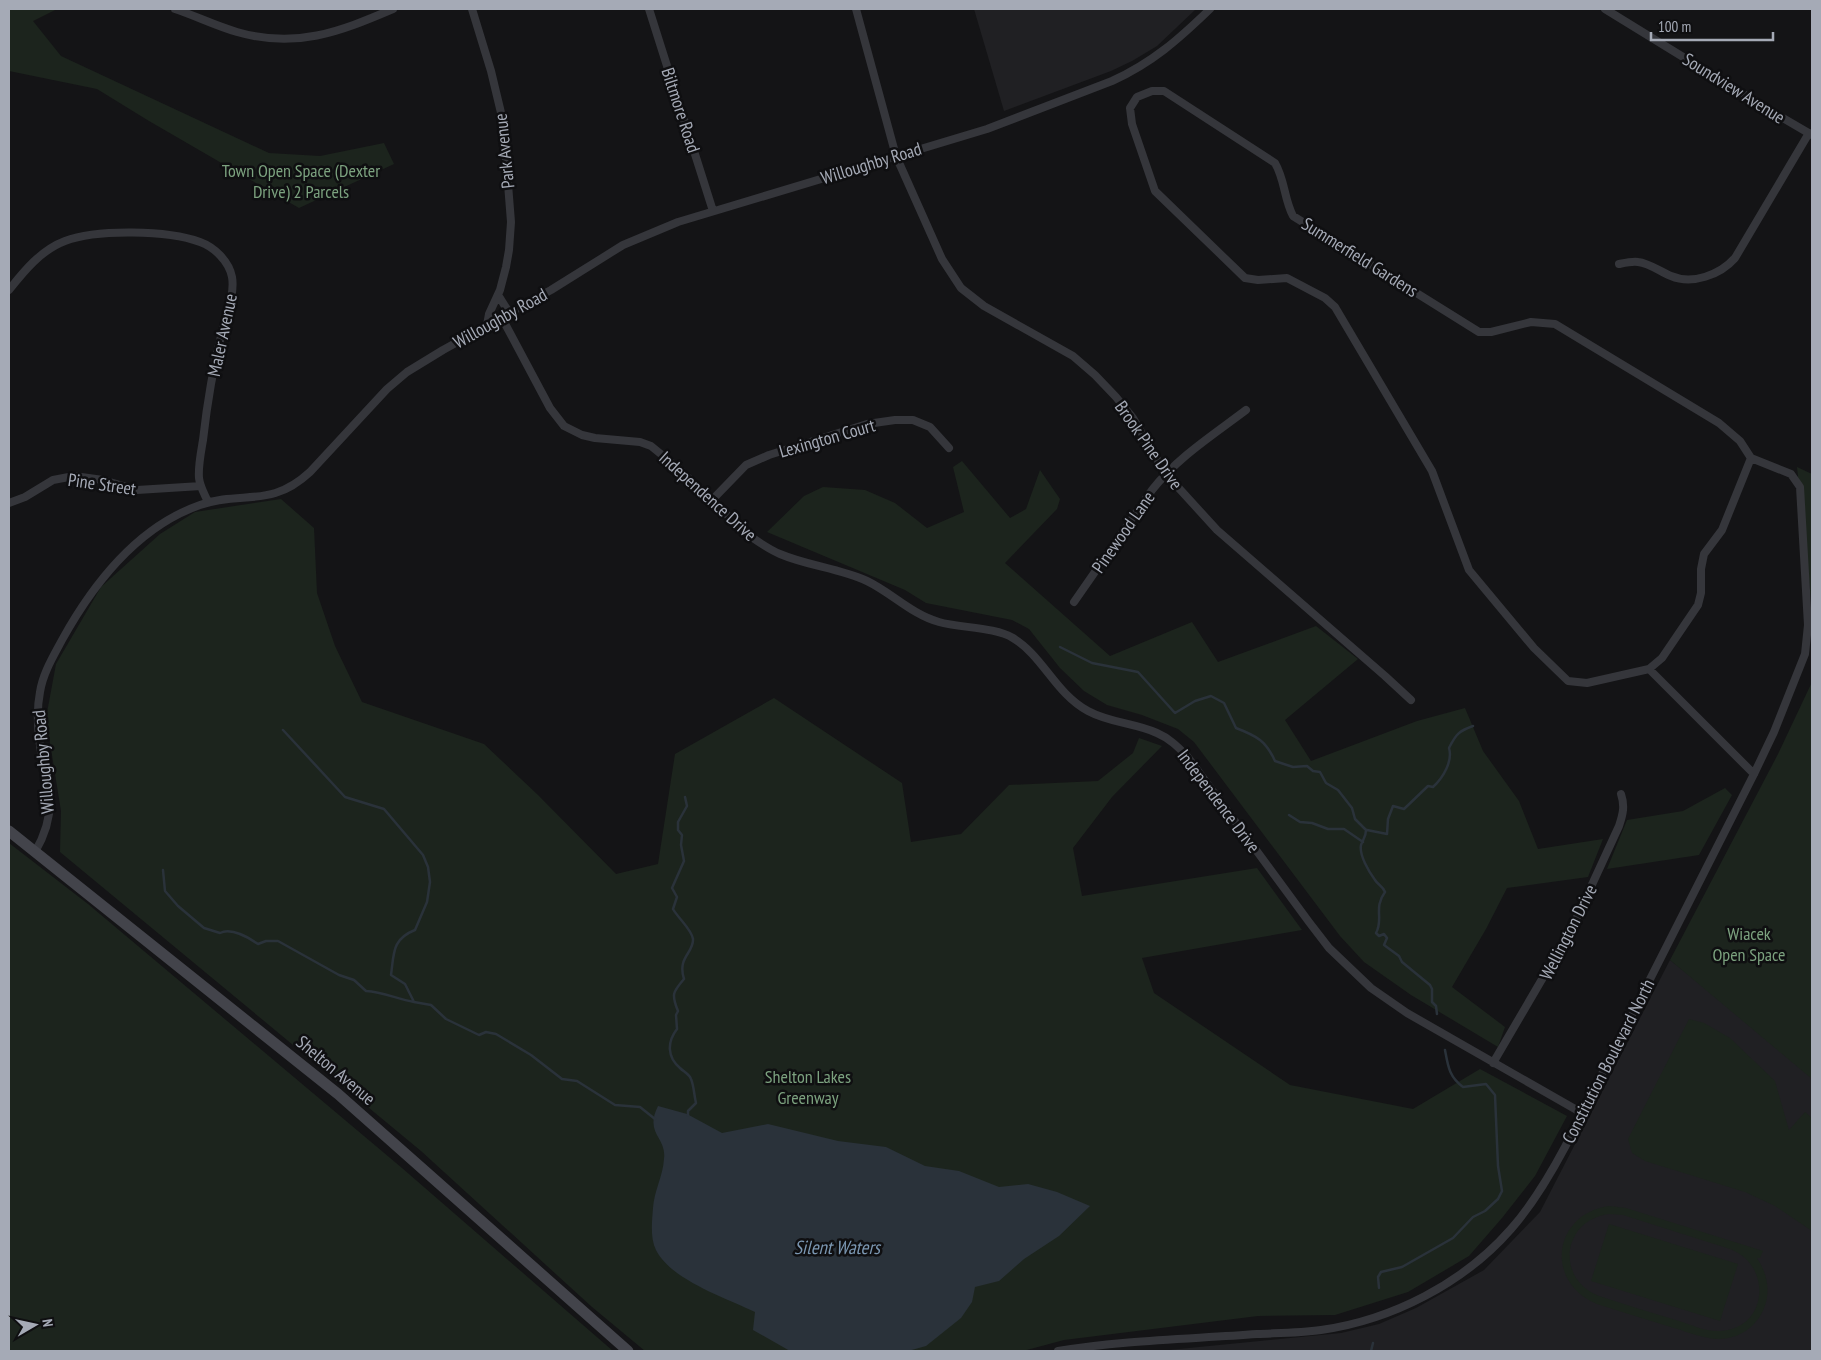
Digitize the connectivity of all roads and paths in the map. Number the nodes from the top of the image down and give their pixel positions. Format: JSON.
{"nodes":[{"id":1,"x":175,"y":9,"type":"edge"},
{"id":2,"x":393,"y":9,"type":"edge"},
{"id":3,"x":472,"y":9,"type":"edge"},
{"id":4,"x":648,"y":9,"type":"edge"},
{"id":5,"x":856,"y":9,"type":"edge"},
{"id":6,"x":1210,"y":9,"type":"edge"},
{"id":7,"x":1605,"y":9,"type":"edge"},
{"id":8,"x":1811,"y":134,"type":"edge"},
{"id":9,"x":896,"y":156,"type":"junction"},
{"id":10,"x":713,"y":211,"type":"junction"},
{"id":11,"x":1619,"y":264,"type":"dead end"},
{"id":12,"x":9,"y":290,"type":"edge"},
{"id":13,"x":498,"y":296,"type":"junction"},
{"id":14,"x":506,"y":316,"type":"junction"},
{"id":15,"x":487,"y":325,"type":"junction"},
{"id":16,"x":1246,"y":410,"type":"dead end"},
{"id":17,"x":950,"y":448,"type":"dead end"},
{"id":18,"x":1751,"y":458,"type":"junction"},
{"id":19,"x":1165,"y":473,"type":"junction"},
{"id":20,"x":201,"y":486,"type":"junction"},
{"id":21,"x":712,"y":500,"type":"junction"},
{"id":22,"x":208,"y":502,"type":"junction"},
{"id":23,"x":9,"y":503,"type":"edge"},
{"id":24,"x":1074,"y":602,"type":"dead end"},
{"id":25,"x":1649,"y":669,"type":"junction"},
{"id":26,"x":1411,"y":700,"type":"dead end"},
{"id":27,"x":1754,"y":774,"type":"junction"},
{"id":28,"x":1621,"y":794,"type":"dead end"},
{"id":29,"x":9,"y":831,"type":"edge"},
{"id":30,"x":35,"y":852,"type":"junction"},
{"id":31,"x":1493,"y":1063,"type":"junction"},
{"id":32,"x":1582,"y":1113,"type":"junction"},
{"id":33,"x":628,"y":1351,"type":"edge"},
{"id":34,"x":1058,"y":1351,"type":"edge"}],
"edges":[{"from":1,"to":2,"type":"street"},
{"from":3,"to":13,"type":"street","name":"Park Avenue"},
{"from":4,"to":10,"type":"street","name":"Biltmore Road"},
{"from":5,"to":9,"type":"street","name":"Brook Pine Drive"},
{"from":6,"to":9,"type":"street","name":"Willoughby Road"},
{"from":7,"to":8,"type":"street","name":"Soundview Avenue"},
{"from":8,"to":11,"type":"street"},
{"from":9,"to":10,"type":"street","name":"Willoughby Road"},
{"from":9,"to":19,"type":"street","name":"Brook Pine Drive"},
{"from":10,"to":14,"type":"street","name":"Willoughby Road"},
{"from":12,"to":20,"type":"street","name":"Maler Avenue"},
{"from":13,"to":14,"type":"street"},
{"from":13,"to":15,"type":"street","name":"Park Avenue"},
{"from":14,"to":15,"type":"street","name":"Willoughby Road"},
{"from":14,"to":21,"type":"street","name":"Independence Drive"},
{"from":15,"to":22,"type":"street","name":"Willoughby Road"},
{"from":16,"to":19,"type":"street","name":"Pinewood Lane"},
{"from":17,"to":21,"type":"street","name":"Lexington Court"},
{"from":18,"to":25,"type":"street"},
{"from":18,"to":25,"type":"street","name":"Summerfield Gardens"},
{"from":18,"to":27,"type":"street","name":"Constitution Boulevard North"},
{"from":19,"to":24,"type":"street","name":"Pinewood Lane"},
{"from":19,"to":26,"type":"street","name":"Brook Pine Drive"},
{"from":20,"to":22,"type":"street","name":"Maler Avenue"},
{"from":20,"to":23,"type":"street","name":"Pine Street"},
{"from":21,"to":31,"type":"street","name":"Independence Drive"},
{"from":22,"to":30,"type":"street","name":"Willoughby Road"},
{"from":25,"to":27,"type":"street"},
{"from":27,"to":32,"type":"street","name":"Constitution Boulevard North"},
{"from":28,"to":31,"type":"street","name":"Wellington Drive"},
{"from":29,"to":30,"type":"main road","name":"Shelton Avenue"},
{"from":30,"to":33,"type":"main road","name":"Shelton Avenue"},
{"from":31,"to":32,"type":"street","name":"Independence Drive"},
{"from":32,"to":34,"type":"street","name":"Constitution Boulevard North"}]}
